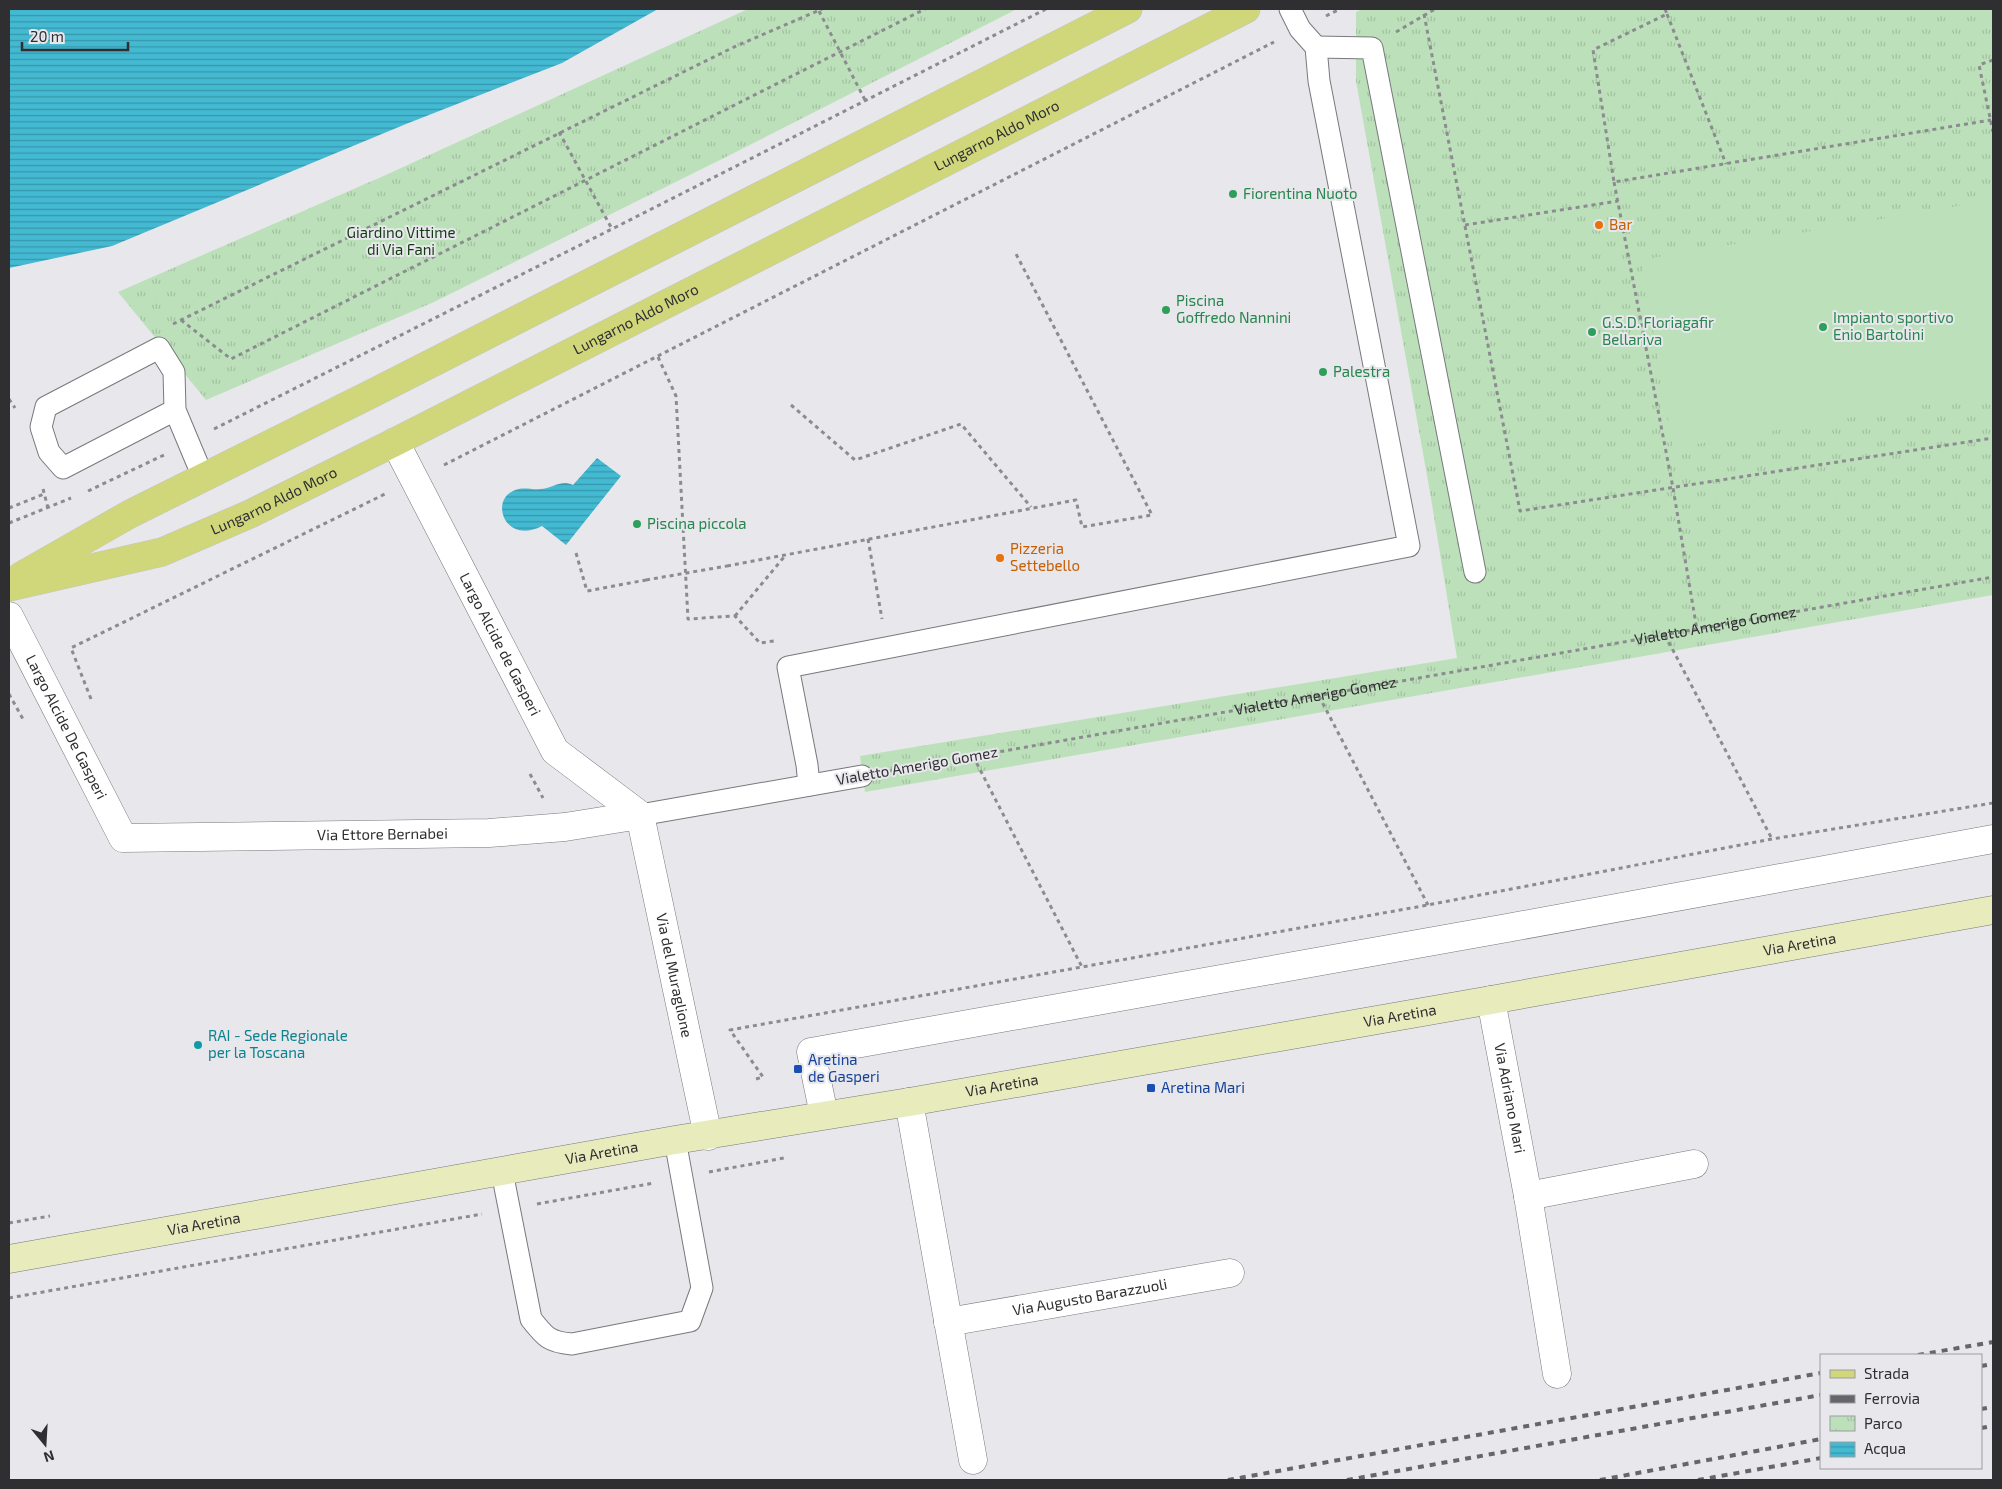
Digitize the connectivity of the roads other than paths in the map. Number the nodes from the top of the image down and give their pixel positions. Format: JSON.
{"nodes":[{"id":1,"x":1128,"y":9,"type":"edge"},
{"id":2,"x":1246,"y":9,"type":"edge"},
{"id":3,"x":1290,"y":9,"type":"edge"},
{"id":4,"x":1316,"y":47,"type":"junction"},
{"id":5,"x":175,"y":410,"type":"junction"},
{"id":6,"x":395,"y":442,"type":"junction"},
{"id":7,"x":203,"y":477,"type":"junction"},
{"id":8,"x":1475,"y":572,"type":"dead end"},
{"id":9,"x":9,"y":583,"type":"edge"},
{"id":10,"x":9,"y":587,"type":"edge"},
{"id":11,"x":9,"y":616,"type":"edge"},
{"id":12,"x":862,"y":776,"type":"road end"},
{"id":13,"x":808,"y":785,"type":"junction"},
{"id":14,"x":640,"y":815,"type":"junction"},
{"id":15,"x":123,"y":838,"type":"joint"},
{"id":16,"x":1993,"y":839,"type":"edge"},
{"id":17,"x":1993,"y":910,"type":"edge"},
{"id":18,"x":1491,"y":1000,"type":"junction"},
{"id":19,"x":909,"y":1102,"type":"junction"},
{"id":20,"x":824,"y":1115,"type":"junction"},
{"id":21,"x":708,"y":1136,"type":"junction"},
{"id":22,"x":675,"y":1140,"type":"junction"},
{"id":23,"x":1694,"y":1164,"type":"dead end"},
{"id":24,"x":502,"y":1172,"type":"junction"},
{"id":25,"x":1528,"y":1196,"type":"junction"},
{"id":26,"x":9,"y":1259,"type":"edge"},
{"id":27,"x":1230,"y":1273,"type":"dead end"},
{"id":28,"x":948,"y":1322,"type":"junction"},
{"id":29,"x":1557,"y":1374,"type":"dead end"},
{"id":30,"x":973,"y":1460,"type":"dead end"}],
"edges":[{"from":1,"to":7,"type":"main road"},
{"from":2,"to":6,"type":"main road","name":"Lungarno Aldo Moro"},
{"from":3,"to":4,"type":"lane"},
{"from":4,"to":8,"type":"lane"},
{"from":4,"to":13,"type":"lane"},
{"from":5,"to":5,"type":"lane"},
{"from":5,"to":7,"type":"lane"},
{"from":6,"to":10,"type":"main road","name":"Lungarno Aldo Moro"},
{"from":6,"to":14,"type":"street","name":"Largo Alcide de Gasperi"},
{"from":7,"to":9,"type":"main road"},
{"from":11,"to":15,"type":"street","name":"Largo Alcide De Gasperi"},
{"from":12,"to":13,"type":"lane","name":"Vialetto Amerigo Gomez"},
{"from":13,"to":14,"type":"lane","name":"Vialetto Amerigo Gomez"},
{"from":14,"to":15,"type":"street","name":"Via Ettore Bernabei"},
{"from":14,"to":21,"type":"street","name":"Via del Muraglione"},
{"from":16,"to":20,"type":"street"},
{"from":17,"to":18,"type":"street","name":"Via Aretina"},
{"from":18,"to":19,"type":"street","name":"Via Aretina"},
{"from":18,"to":25,"type":"street","name":"Via Adriano Mari"},
{"from":19,"to":20,"type":"street","name":"Via Aretina"},
{"from":19,"to":28,"type":"street"},
{"from":20,"to":21,"type":"street","name":"Via Aretina"},
{"from":21,"to":22,"type":"street","name":"Via Aretina"},
{"from":22,"to":24,"type":"street","name":"Via Aretina"},
{"from":22,"to":24,"type":"lane"},
{"from":23,"to":25,"type":"street"},
{"from":24,"to":26,"type":"street","name":"Via Aretina"},
{"from":25,"to":29,"type":"street","name":"Via Adriano Mari"},
{"from":27,"to":28,"type":"street","name":"Via Augusto Barazzuoli"},
{"from":28,"to":30,"type":"street"}]}
